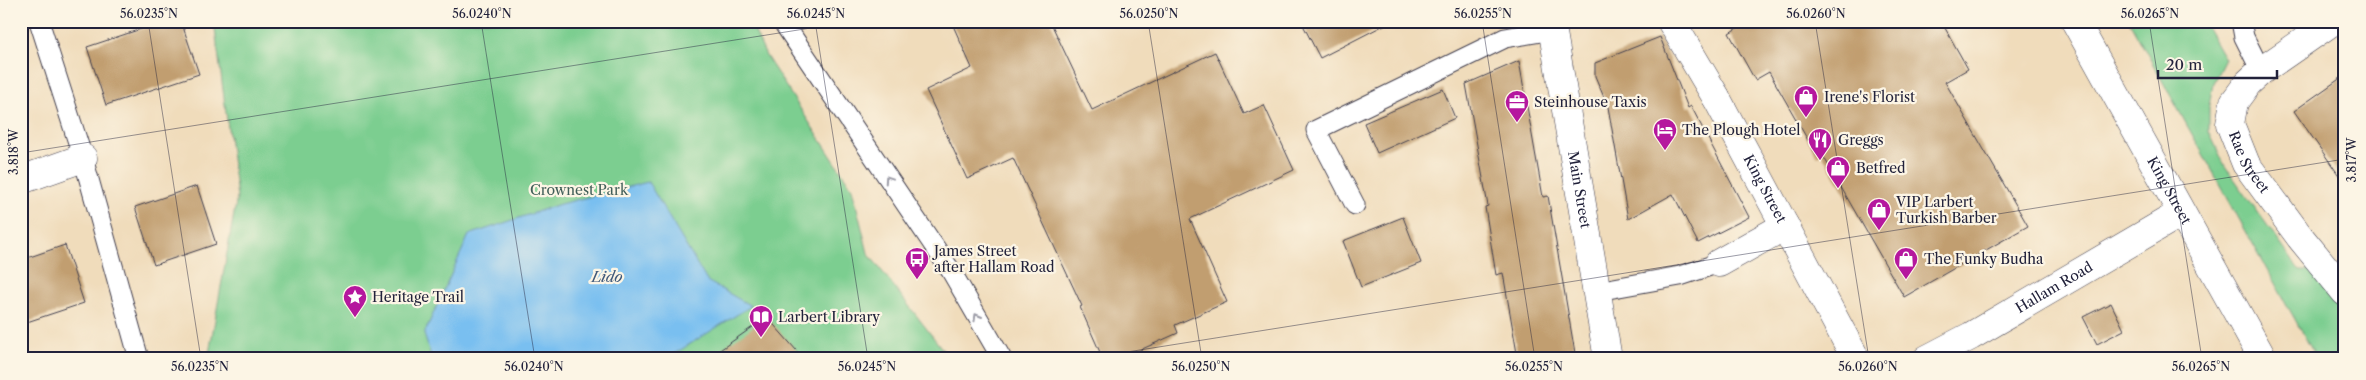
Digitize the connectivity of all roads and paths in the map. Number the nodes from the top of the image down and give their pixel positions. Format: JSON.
{"nodes":[{"id":1,"x":39,"y":21,"type":"edge"},
{"id":2,"x":782,"y":21,"type":"edge"},
{"id":3,"x":1671,"y":21,"type":"edge"},
{"id":4,"x":2075,"y":21,"type":"edge"},
{"id":5,"x":2241,"y":21,"type":"edge"},
{"id":6,"x":2333,"y":21,"type":"edge"},
{"id":7,"x":1552,"y":25,"type":"edge"},
{"id":8,"x":2261,"y":71,"type":"junction"},
{"id":9,"x":83,"y":158,"type":"junction"},
{"id":10,"x":21,"y":180,"type":"edge"},
{"id":11,"x":1355,"y":206,"type":"dead end"},
{"id":12,"x":2181,"y":213,"type":"junction"},
{"id":13,"x":1785,"y":226,"type":"junction"},
{"id":14,"x":1719,"y":262,"type":"joint"},
{"id":15,"x":1597,"y":291,"type":"junction"},
{"id":16,"x":2345,"y":292,"type":"edge"},
{"id":17,"x":139,"y":359,"type":"edge"},
{"id":18,"x":1002,"y":359,"type":"edge"},
{"id":19,"x":1608,"y":359,"type":"edge"},
{"id":20,"x":1856,"y":359,"type":"edge"},
{"id":21,"x":1927,"y":359,"type":"edge"},
{"id":22,"x":2263,"y":359,"type":"edge"}],
"edges":[{"from":1,"to":9,"type":"lane"},
{"from":18,"to":2,"type":"lane","one_way":true},
{"from":3,"to":13,"type":"street","name":"King Street"},
{"from":4,"to":12,"type":"street","name":"King Street"},
{"from":5,"to":8,"type":"lane"},
{"from":6,"to":8,"type":"street","name":"Rae Street"},
{"from":7,"to":11,"type":"lane"},
{"from":7,"to":15,"type":"street","name":"Main Street"},
{"from":8,"to":16,"type":"street","name":"Rae Street"},
{"from":9,"to":10,"type":"street"},
{"from":9,"to":17,"type":"lane"},
{"from":12,"to":21,"type":"street","name":"Hallam Road"},
{"from":12,"to":22,"type":"street","name":"King Street"},
{"from":13,"to":14,"type":"street"},
{"from":13,"to":20,"type":"street","name":"King Street"},
{"from":14,"to":15,"type":"lane"},
{"from":15,"to":19,"type":"street","name":"Main Street"}]}
